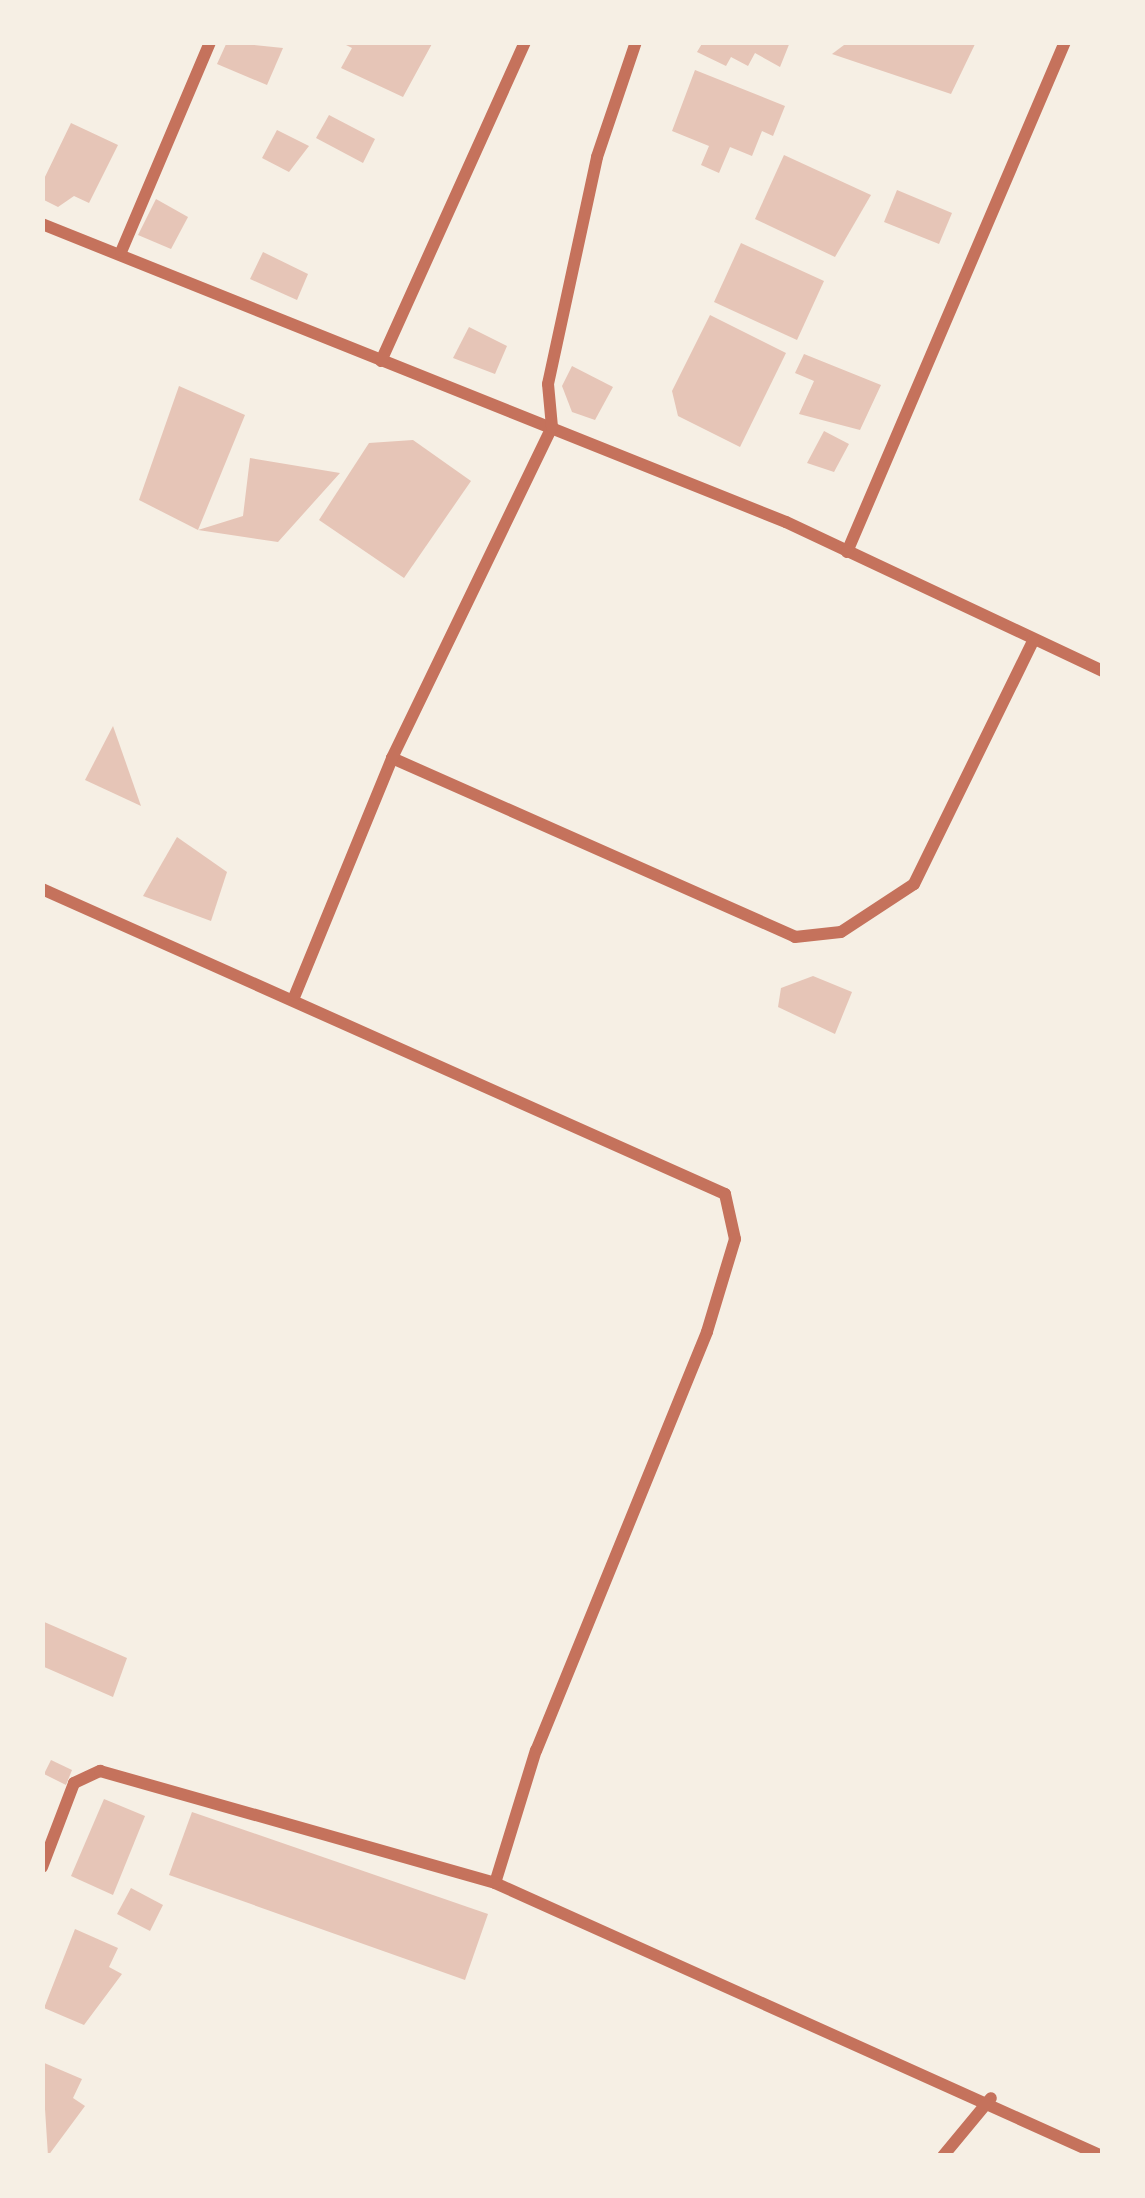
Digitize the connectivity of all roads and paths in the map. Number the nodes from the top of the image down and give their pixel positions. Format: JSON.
{"nodes":[{"id":1,"x":210,"y":42,"type":"edge"},
{"id":2,"x":525,"y":42,"type":"edge"},
{"id":3,"x":635,"y":42,"type":"edge"},
{"id":4,"x":1065,"y":42,"type":"edge"},
{"id":5,"x":42,"y":224,"type":"edge"},
{"id":6,"x":121,"y":252,"type":"junction"},
{"id":7,"x":381,"y":361,"type":"junction"},
{"id":8,"x":552,"y":427,"type":"junction"},
{"id":9,"x":848,"y":552,"type":"junction"},
{"id":10,"x":1033,"y":641,"type":"junction"},
{"id":11,"x":1103,"y":671,"type":"edge"},
{"id":12,"x":392,"y":758,"type":"junction"},
{"id":13,"x":42,"y":889,"type":"edge"},
{"id":14,"x":295,"y":995,"type":"junction"},
{"id":15,"x":42,"y":1868,"type":"edge"},
{"id":16,"x":495,"y":1883,"type":"junction"},
{"id":17,"x":992,"y":2098,"type":"junction"},
{"id":18,"x":943,"y":2156,"type":"edge"},
{"id":19,"x":1102,"y":2156,"type":"edge"}],
"edges":[{"from":1,"to":6,"type":"street"},
{"from":2,"to":7,"type":"street"},
{"from":3,"to":8,"type":"street"},
{"from":4,"to":9,"type":"street"},
{"from":5,"to":6,"type":"street"},
{"from":6,"to":7,"type":"street"},
{"from":7,"to":8,"type":"street"},
{"from":8,"to":9,"type":"street"},
{"from":8,"to":12,"type":"street"},
{"from":9,"to":10,"type":"street"},
{"from":10,"to":11,"type":"street"},
{"from":10,"to":12,"type":"street"},
{"from":12,"to":14,"type":"street"},
{"from":13,"to":14,"type":"street"},
{"from":14,"to":16,"type":"street"},
{"from":15,"to":16,"type":"street"},
{"from":16,"to":17,"type":"street"},
{"from":17,"to":18,"type":"street"},
{"from":17,"to":19,"type":"street"}]}
